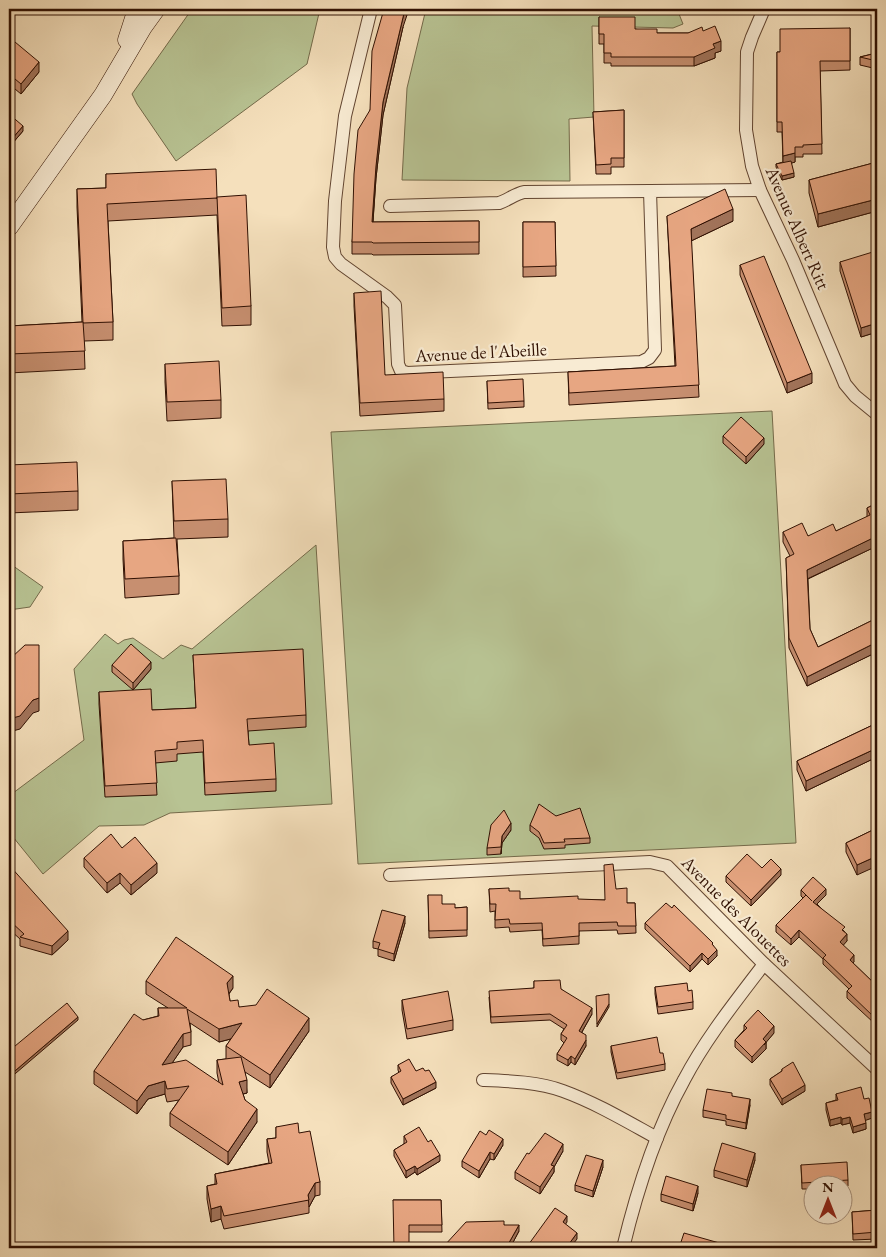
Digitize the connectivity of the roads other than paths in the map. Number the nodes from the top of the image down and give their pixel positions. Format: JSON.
{"nodes":[{"id":1,"x":137,"y":9,"type":"edge"},
{"id":2,"x":156,"y":9,"type":"edge"},
{"id":3,"x":371,"y":9,"type":"edge"},
{"id":4,"x":764,"y":9,"type":"edge"},
{"id":5,"x":120,"y":67,"type":"junction"},
{"id":6,"x":760,"y":190,"type":"junction"},
{"id":7,"x":650,"y":191,"type":"junction"},
{"id":8,"x":390,"y":206,"type":"dead end"},
{"id":9,"x":9,"y":227,"type":"edge"},
{"id":10,"x":877,"y":414,"type":"edge"},
{"id":11,"x":390,"y":875,"type":"dead end"},
{"id":12,"x":764,"y":964,"type":"junction"},
{"id":13,"x":877,"y":1069,"type":"edge"},
{"id":14,"x":483,"y":1080,"type":"dead end"},
{"id":15,"x":657,"y":1138,"type":"junction"},
{"id":16,"x":623,"y":1248,"type":"edge"}],
"edges":[{"from":1,"to":5,"type":"main road"},
{"from":2,"to":5,"type":"main road"},
{"from":3,"to":7,"type":"street","name":"Avenue de l'Abeille"},
{"from":4,"to":6,"type":"street","name":"Avenue Albert Ritt"},
{"from":5,"to":9,"type":"main road"},
{"from":6,"to":7,"type":"street"},
{"from":6,"to":10,"type":"street","name":"Avenue Albert Ritt"},
{"from":7,"to":8,"type":"street"},
{"from":11,"to":12,"type":"street","name":"Avenue des Alouettes"},
{"from":12,"to":13,"type":"street","name":"Avenue des Alouettes"},
{"from":12,"to":15,"type":"street"},
{"from":14,"to":15,"type":"street"},
{"from":15,"to":16,"type":"street"}]}
